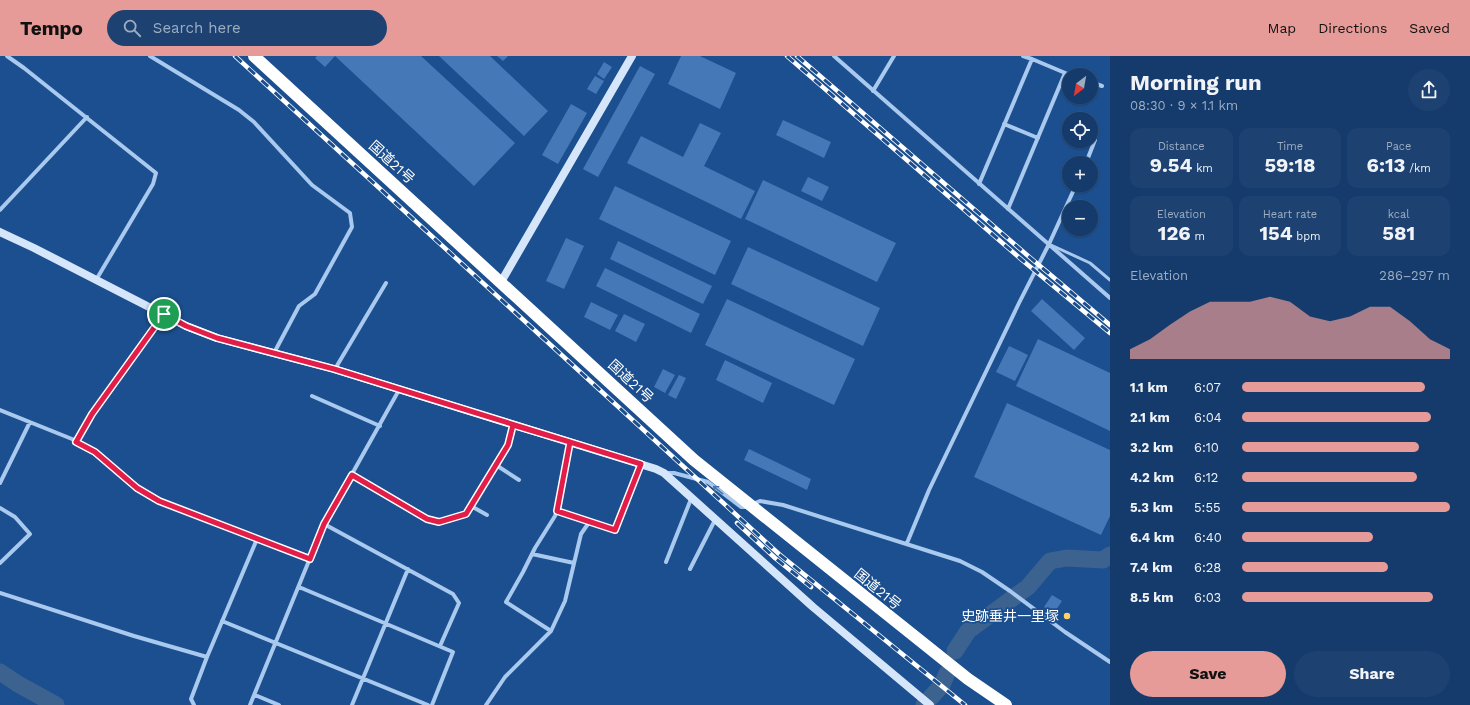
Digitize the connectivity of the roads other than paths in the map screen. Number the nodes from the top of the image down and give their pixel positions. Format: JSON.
{"nodes":[{"id":1,"x":7,"y":56,"type":"edge"},
{"id":2,"x":150,"y":56,"type":"edge"},
{"id":3,"x":254,"y":56,"type":"edge"},
{"id":4,"x":632,"y":56,"type":"edge"},
{"id":5,"x":834,"y":56,"type":"edge"},
{"id":6,"x":894,"y":56,"type":"edge"},
{"id":7,"x":1023,"y":56,"type":"edge"},
{"id":8,"x":1032,"y":59,"type":"junction"},
{"id":9,"x":1062,"y":72,"type":"edge"},
{"id":10,"x":1062,"y":80,"type":"edge"},
{"id":11,"x":1098,"y":85,"type":"edge"},
{"id":12,"x":1102,"y":86,"type":"dead end"},
{"id":13,"x":873,"y":91,"type":"junction"},
{"id":14,"x":87,"y":117,"type":"junction"},
{"id":15,"x":1004,"y":124,"type":"junction"},
{"id":16,"x":1038,"y":138,"type":"junction"},
{"id":17,"x":979,"y":184,"type":"junction"},
{"id":18,"x":1073,"y":192,"type":"edge"},
{"id":19,"x":1008,"y":209,"type":"junction"},
{"id":20,"x":0,"y":210,"type":"edge"},
{"id":21,"x":0,"y":232,"type":"edge"},
{"id":22,"x":1049,"y":244,"type":"junction"},
{"id":23,"x":96,"y":280,"type":"junction"},
{"id":24,"x":1110,"y":280,"type":"edge"},
{"id":25,"x":501,"y":282,"type":"junction"},
{"id":26,"x":386,"y":283,"type":"dead end"},
{"id":27,"x":1110,"y":298,"type":"edge"},
{"id":28,"x":164,"y":314,"type":"junction"},
{"id":29,"x":274,"y":353,"type":"junction"},
{"id":30,"x":334,"y":369,"type":"junction"},
{"id":31,"x":399,"y":390,"type":"junction"},
{"id":32,"x":312,"y":396,"type":"dead end"},
{"id":33,"x":0,"y":410,"type":"edge"},
{"id":34,"x":30,"y":422,"type":"junction"},
{"id":35,"x":513,"y":425,"type":"junction"},
{"id":36,"x":380,"y":426,"type":"junction"},
{"id":37,"x":76,"y":442,"type":"junction"},
{"id":38,"x":570,"y":442,"type":"junction"},
{"id":39,"x":641,"y":464,"type":"junction"},
{"id":40,"x":496,"y":465,"type":"junction"},
{"id":41,"x":664,"y":473,"type":"junction"},
{"id":42,"x":352,"y":475,"type":"junction"},
{"id":43,"x":519,"y":480,"type":"dead end"},
{"id":44,"x":0,"y":483,"type":"edge"},
{"id":45,"x":690,"y":499,"type":"junction"},
{"id":46,"x":750,"y":505,"type":"junction"},
{"id":47,"x":471,"y":506,"type":"junction"},
{"id":48,"x":0,"y":508,"type":"edge"},
{"id":49,"x":557,"y":511,"type":"junction"},
{"id":50,"x":487,"y":515,"type":"dead end"},
{"id":51,"x":715,"y":520,"type":"junction"},
{"id":52,"x":590,"y":522,"type":"junction"},
{"id":53,"x":324,"y":524,"type":"junction"},
{"id":54,"x":257,"y":539,"type":"junction"},
{"id":55,"x":907,"y":543,"type":"junction"},
{"id":56,"x":532,"y":554,"type":"junction"},
{"id":57,"x":310,"y":559,"type":"junction"},
{"id":58,"x":666,"y":562,"type":"dead end"},
{"id":59,"x":0,"y":563,"type":"edge"},
{"id":60,"x":574,"y":563,"type":"junction"},
{"id":61,"x":408,"y":569,"type":"junction"},
{"id":62,"x":690,"y":569,"type":"dead end"},
{"id":63,"x":299,"y":587,"type":"junction"},
{"id":64,"x":0,"y":593,"type":"edge"},
{"id":65,"x":222,"y":621,"type":"junction"},
{"id":66,"x":385,"y":623,"type":"junction"},
{"id":67,"x":551,"y":631,"type":"junction"},
{"id":68,"x":276,"y":643,"type":"junction"},
{"id":69,"x":440,"y":646,"type":"junction"},
{"id":70,"x":207,"y":657,"type":"junction"},
{"id":71,"x":1110,"y":662,"type":"edge"},
{"id":72,"x":362,"y":678,"type":"junction"},
{"id":73,"x":254,"y":695,"type":"junction"},
{"id":74,"x":194,"y":705,"type":"edge"},
{"id":75,"x":250,"y":705,"type":"edge"},
{"id":76,"x":279,"y":705,"type":"edge"},
{"id":77,"x":352,"y":705,"type":"edge"},
{"id":78,"x":428,"y":705,"type":"edge"},
{"id":79,"x":432,"y":705,"type":"edge"},
{"id":80,"x":486,"y":705,"type":"edge"},
{"id":81,"x":930,"y":705,"type":"edge"},
{"id":82,"x":1006,"y":705,"type":"edge"}],
"edges":[{"from":1,"to":14,"type":"street"},
{"from":2,"to":29,"type":"street"},
{"from":3,"to":25,"type":"highway","name":"国道21号"},
{"from":4,"to":25,"type":"street"},
{"from":5,"to":13,"type":"street"},
{"from":6,"to":13,"type":"street"},
{"from":7,"to":8,"type":"street"},
{"from":8,"to":9,"type":"street"},
{"from":8,"to":15,"type":"street"},
{"from":10,"to":16,"type":"street"},
{"from":11,"to":12,"type":"street"},
{"from":13,"to":17,"type":"street"},
{"from":14,"to":20,"type":"street"},
{"from":14,"to":23,"type":"street"},
{"from":15,"to":16,"type":"street"},
{"from":15,"to":17,"type":"street"},
{"from":16,"to":19,"type":"street"},
{"from":17,"to":19,"type":"street"},
{"from":18,"to":22,"type":"street"},
{"from":19,"to":22,"type":"street"},
{"from":21,"to":23,"type":"street"},
{"from":22,"to":24,"type":"lane"},
{"from":22,"to":27,"type":"street"},
{"from":22,"to":55,"type":"street"},
{"from":23,"to":28,"type":"street"},
{"from":25,"to":46,"type":"highway","name":"国道21号"},
{"from":26,"to":30,"type":"street"},
{"from":28,"to":29,"type":"street"},
{"from":28,"to":37,"type":"street"},
{"from":29,"to":30,"type":"street"},
{"from":30,"to":31,"type":"street"},
{"from":31,"to":35,"type":"street"},
{"from":31,"to":36,"type":"street"},
{"from":32,"to":36,"type":"street"},
{"from":33,"to":34,"type":"street"},
{"from":34,"to":37,"type":"street"},
{"from":34,"to":44,"type":"street"},
{"from":35,"to":38,"type":"street"},
{"from":35,"to":40,"type":"street"},
{"from":36,"to":42,"type":"street"},
{"from":37,"to":54,"type":"street"},
{"from":38,"to":39,"type":"street"},
{"from":38,"to":49,"type":"street"},
{"from":39,"to":41,"type":"street"},
{"from":39,"to":52,"type":"street"},
{"from":40,"to":43,"type":"street"},
{"from":40,"to":47,"type":"street"},
{"from":41,"to":45,"type":"street"},
{"from":46,"to":41,"type":"street","one_way":true},
{"from":42,"to":47,"type":"street"},
{"from":42,"to":53,"type":"street"},
{"from":45,"to":51,"type":"street"},
{"from":45,"to":58,"type":"street"},
{"from":46,"to":55,"type":"street"},
{"from":46,"to":82,"type":"highway","name":"国道21号"},
{"from":47,"to":50,"type":"street"},
{"from":48,"to":59,"type":"street"},
{"from":49,"to":52,"type":"street"},
{"from":49,"to":56,"type":"street"},
{"from":51,"to":62,"type":"street"},
{"from":51,"to":81,"type":"street"},
{"from":52,"to":60,"type":"street"},
{"from":53,"to":57,"type":"street"},
{"from":53,"to":61,"type":"street"},
{"from":54,"to":57,"type":"street"},
{"from":54,"to":65,"type":"street"},
{"from":55,"to":71,"type":"street"},
{"from":56,"to":60,"type":"street"},
{"from":56,"to":67,"type":"street"},
{"from":57,"to":63,"type":"street"},
{"from":60,"to":67,"type":"street"},
{"from":61,"to":66,"type":"street"},
{"from":61,"to":69,"type":"street"},
{"from":63,"to":66,"type":"street"},
{"from":63,"to":68,"type":"street"},
{"from":64,"to":70,"type":"street"},
{"from":65,"to":68,"type":"street"},
{"from":65,"to":70,"type":"street"},
{"from":66,"to":69,"type":"street"},
{"from":66,"to":72,"type":"street"},
{"from":67,"to":80,"type":"street"},
{"from":68,"to":72,"type":"street"},
{"from":68,"to":73,"type":"street"},
{"from":69,"to":79,"type":"street"},
{"from":70,"to":74,"type":"street"},
{"from":72,"to":77,"type":"street"},
{"from":72,"to":78,"type":"street"},
{"from":73,"to":75,"type":"street"},
{"from":73,"to":76,"type":"street"}]}
